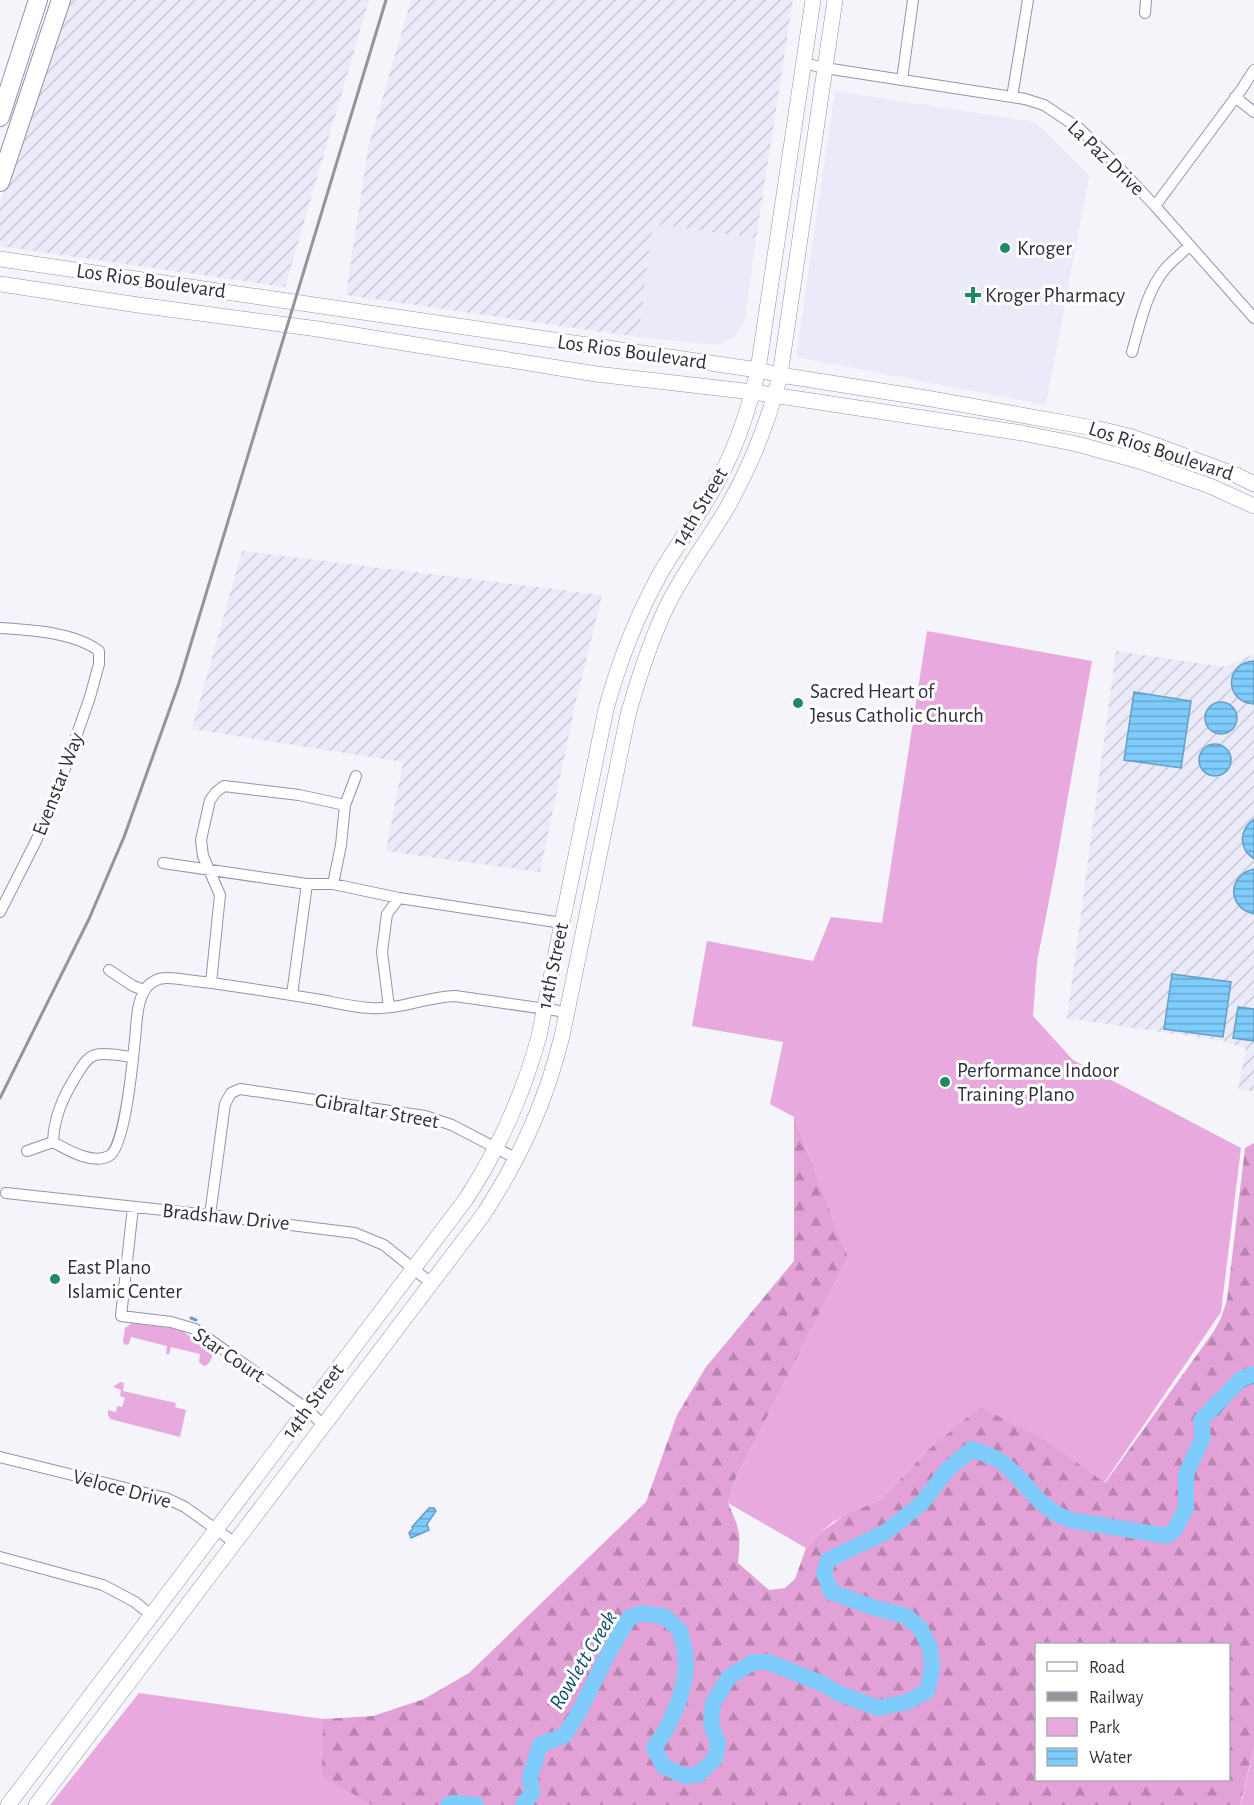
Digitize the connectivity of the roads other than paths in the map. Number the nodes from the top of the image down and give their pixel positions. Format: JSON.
{"nodes":[{"id":1,"x":38,"y":0,"type":"edge"},
{"id":2,"x":61,"y":0,"type":"edge"},
{"id":3,"x":813,"y":0,"type":"edge"},
{"id":4,"x":835,"y":0,"type":"edge"},
{"id":5,"x":913,"y":0,"type":"edge"},
{"id":6,"x":1028,"y":0,"type":"edge"},
{"id":7,"x":1146,"y":0,"type":"edge"},
{"id":8,"x":1145,"y":13,"type":"dead end"},
{"id":9,"x":803,"y":63,"type":"junction"},
{"id":10,"x":825,"y":69,"type":"junction"},
{"id":11,"x":1254,"y":70,"type":"edge"},
{"id":12,"x":14,"y":75,"type":"junction"},
{"id":13,"x":902,"y":80,"type":"junction"},
{"id":14,"x":34,"y":81,"type":"junction"},
{"id":15,"x":1012,"y":97,"type":"junction"},
{"id":16,"x":1235,"y":97,"type":"junction"},
{"id":17,"x":1254,"y":112,"type":"edge"},
{"id":18,"x":0,"y":117,"type":"edge"},
{"id":19,"x":0,"y":182,"type":"edge"},
{"id":20,"x":783,"y":201,"type":"junction"},
{"id":21,"x":805,"y":205,"type":"junction"},
{"id":22,"x":1155,"y":206,"type":"junction"},
{"id":23,"x":1189,"y":246,"type":"junction"},
{"id":24,"x":0,"y":259,"type":"edge"},
{"id":25,"x":143,"y":279,"type":"junction"},
{"id":26,"x":0,"y":284,"type":"edge"},
{"id":27,"x":138,"y":305,"type":"junction"},
{"id":28,"x":1254,"y":318,"type":"edge"},
{"id":29,"x":459,"y":326,"type":"junction"},
{"id":30,"x":580,"y":344,"type":"junction"},
{"id":31,"x":456,"y":351,"type":"junction"},
{"id":32,"x":1132,"y":352,"type":"dead end"},
{"id":33,"x":758,"y":370,"type":"junction"},
{"id":34,"x":580,"y":371,"type":"junction"},
{"id":35,"x":780,"y":375,"type":"junction"},
{"id":36,"x":753,"y":392,"type":"junction"},
{"id":37,"x":775,"y":395,"type":"junction"},
{"id":38,"x":926,"y":398,"type":"junction"},
{"id":39,"x":1029,"y":415,"type":"junction"},
{"id":40,"x":924,"y":419,"type":"junction"},
{"id":41,"x":1022,"y":433,"type":"junction"},
{"id":42,"x":1254,"y":484,"type":"edge"},
{"id":43,"x":1254,"y":506,"type":"edge"},
{"id":44,"x":670,"y":557,"type":"junction"},
{"id":45,"x":688,"y":568,"type":"junction"},
{"id":46,"x":0,"y":628,"type":"edge"},
{"id":47,"x":606,"y":709,"type":"junction"},
{"id":48,"x":628,"y":715,"type":"junction"},
{"id":49,"x":356,"y":776,"type":"dead end"},
{"id":50,"x":345,"y":805,"type":"junction"},
{"id":51,"x":584,"y":819,"type":"junction"},
{"id":52,"x":606,"y":825,"type":"junction"},
{"id":53,"x":163,"y":863,"type":"dead end"},
{"id":54,"x":209,"y":870,"type":"junction"},
{"id":55,"x":307,"y":884,"type":"junction"},
{"id":56,"x":333,"y":884,"type":"junction"},
{"id":57,"x":399,"y":898,"type":"junction"},
{"id":58,"x":0,"y":912,"type":"edge"},
{"id":59,"x":562,"y":923,"type":"junction"},
{"id":60,"x":109,"y":970,"type":"dead end"},
{"id":61,"x":211,"y":983,"type":"junction"},
{"id":62,"x":144,"y":990,"type":"junction"},
{"id":63,"x":292,"y":995,"type":"junction"},
{"id":64,"x":389,"y":1007,"type":"junction"},
{"id":65,"x":544,"y":1008,"type":"junction"},
{"id":66,"x":567,"y":1012,"type":"junction"},
{"id":67,"x":133,"y":1057,"type":"junction"},
{"id":68,"x":53,"y":1142,"type":"junction"},
{"id":69,"x":496,"y":1149,"type":"junction"},
{"id":70,"x":27,"y":1151,"type":"dead end"},
{"id":71,"x":517,"y":1159,"type":"junction"},
{"id":72,"x":6,"y":1193,"type":"dead end"},
{"id":73,"x":133,"y":1207,"type":"junction"},
{"id":74,"x":210,"y":1215,"type":"junction"},
{"id":75,"x":414,"y":1269,"type":"junction"},
{"id":76,"x":431,"y":1283,"type":"junction"},
{"id":77,"x":307,"y":1409,"type":"junction"},
{"id":78,"x":323,"y":1425,"type":"junction"},
{"id":79,"x":0,"y":1457,"type":"edge"},
{"id":80,"x":217,"y":1529,"type":"junction"},
{"id":81,"x":235,"y":1543,"type":"junction"},
{"id":82,"x":0,"y":1557,"type":"edge"},
{"id":83,"x":151,"y":1615,"type":"junction"},
{"id":84,"x":89,"y":1698,"type":"junction"},
{"id":85,"x":106,"y":1712,"type":"junction"},
{"id":86,"x":8,"y":1805,"type":"edge"},
{"id":87,"x":36,"y":1805,"type":"edge"}],
"edges":[{"from":1,"to":12,"type":"main road"},
{"from":2,"to":14,"type":"main road"},
{"from":3,"to":9,"type":"main road","name":"14th Street"},
{"from":4,"to":10,"type":"main road","name":"14th Street"},
{"from":5,"to":13,"type":"street"},
{"from":6,"to":15,"type":"street"},
{"from":7,"to":8,"type":"street"},
{"from":9,"to":10,"type":"street","name":"La Paz Drive"},
{"from":9,"to":20,"type":"main road","name":"14th Street"},
{"from":10,"to":13,"type":"street","name":"La Paz Drive"},
{"from":10,"to":21,"type":"main road","name":"14th Street"},
{"from":11,"to":16,"type":"street"},
{"from":12,"to":14,"type":"main road"},
{"from":12,"to":18,"type":"main road"},
{"from":13,"to":15,"type":"street","name":"La Paz Drive"},
{"from":14,"to":19,"type":"main road"},
{"from":15,"to":22,"type":"street","name":"La Paz Drive"},
{"from":16,"to":17,"type":"street"},
{"from":16,"to":22,"type":"street"},
{"from":20,"to":21,"type":"main road"},
{"from":20,"to":33,"type":"main road","name":"14th Street"},
{"from":21,"to":35,"type":"main road","name":"14th Street"},
{"from":22,"to":23,"type":"street","name":"La Paz Drive"},
{"from":23,"to":28,"type":"street","name":"La Paz Drive"},
{"from":23,"to":32,"type":"street"},
{"from":24,"to":25,"type":"main road","name":"Los Rios Boulevard"},
{"from":25,"to":27,"type":"main road"},
{"from":25,"to":29,"type":"main road","name":"Los Rios Boulevard"},
{"from":26,"to":27,"type":"main road","name":"Los Rios Boulevard"},
{"from":27,"to":31,"type":"main road","name":"Los Rios Boulevard"},
{"from":29,"to":30,"type":"main road","name":"Los Rios Boulevard"},
{"from":29,"to":31,"type":"main road"},
{"from":30,"to":33,"type":"main road","name":"Los Rios Boulevard"},
{"from":30,"to":34,"type":"main road"},
{"from":31,"to":34,"type":"main road","name":"Los Rios Boulevard"},
{"from":33,"to":35,"type":"main road","name":"Los Rios Boulevard"},
{"from":33,"to":36,"type":"main road","name":"14th Street"},
{"from":34,"to":36,"type":"main road","name":"Los Rios Boulevard"},
{"from":35,"to":37,"type":"main road","name":"14th Street"},
{"from":35,"to":38,"type":"main road","name":"Los Rios Boulevard"},
{"from":36,"to":37,"type":"main road","name":"Los Rios Boulevard"},
{"from":36,"to":44,"type":"main road","name":"14th Street"},
{"from":37,"to":40,"type":"main road","name":"Los Rios Boulevard"},
{"from":37,"to":45,"type":"main road","name":"14th Street"},
{"from":38,"to":39,"type":"main road","name":"Los Rios Boulevard"},
{"from":38,"to":40,"type":"main road"},
{"from":39,"to":41,"type":"main road"},
{"from":39,"to":42,"type":"main road","name":"Los Rios Boulevard"},
{"from":40,"to":41,"type":"main road","name":"Los Rios Boulevard"},
{"from":41,"to":43,"type":"main road","name":"Los Rios Boulevard"},
{"from":44,"to":45,"type":"main road"},
{"from":44,"to":47,"type":"main road","name":"14th Street"},
{"from":45,"to":48,"type":"main road","name":"14th Street"},
{"from":46,"to":58,"type":"street","name":"Evenstar Way"},
{"from":47,"to":48,"type":"main road"},
{"from":47,"to":51,"type":"main road","name":"14th Street"},
{"from":48,"to":52,"type":"main road","name":"14th Street"},
{"from":49,"to":50,"type":"street"},
{"from":50,"to":54,"type":"street"},
{"from":50,"to":56,"type":"street"},
{"from":51,"to":52,"type":"main road"},
{"from":51,"to":59,"type":"main road","name":"14th Street"},
{"from":52,"to":66,"type":"main road","name":"14th Street"},
{"from":53,"to":54,"type":"street"},
{"from":54,"to":55,"type":"street"},
{"from":54,"to":61,"type":"street"},
{"from":55,"to":56,"type":"street"},
{"from":55,"to":63,"type":"street"},
{"from":56,"to":57,"type":"street"},
{"from":57,"to":59,"type":"street"},
{"from":57,"to":64,"type":"street"},
{"from":59,"to":65,"type":"main road","name":"14th Street"},
{"from":60,"to":62,"type":"street"},
{"from":61,"to":62,"type":"street"},
{"from":61,"to":63,"type":"street"},
{"from":62,"to":67,"type":"street"},
{"from":63,"to":64,"type":"street"},
{"from":64,"to":65,"type":"street"},
{"from":65,"to":66,"type":"street"},
{"from":65,"to":69,"type":"main road","name":"14th Street"},
{"from":66,"to":71,"type":"main road","name":"14th Street"},
{"from":67,"to":68,"type":"street"},
{"from":67,"to":68,"type":"street"},
{"from":68,"to":70,"type":"street"},
{"from":69,"to":71,"type":"street","name":"Gibraltar Street"},
{"from":69,"to":74,"type":"street","name":"Gibraltar Street"},
{"from":69,"to":75,"type":"main road","name":"14th Street"},
{"from":71,"to":76,"type":"main road","name":"14th Street"},
{"from":72,"to":73,"type":"street","name":"Bradshaw Drive"},
{"from":73,"to":74,"type":"street","name":"Bradshaw Drive"},
{"from":73,"to":77,"type":"street","name":"Star Court"},
{"from":74,"to":75,"type":"street","name":"Bradshaw Drive"},
{"from":75,"to":76,"type":"street","name":"Bradshaw Drive"},
{"from":75,"to":77,"type":"main road","name":"14th Street"},
{"from":76,"to":78,"type":"main road","name":"14th Street"},
{"from":77,"to":78,"type":"street","name":"Star Court"},
{"from":77,"to":80,"type":"main road","name":"14th Street"},
{"from":78,"to":81,"type":"main road","name":"14th Street"},
{"from":79,"to":80,"type":"street","name":"Veloce Drive"},
{"from":80,"to":81,"type":"street","name":"Veloce Drive"},
{"from":80,"to":83,"type":"main road","name":"14th Street"},
{"from":81,"to":85,"type":"main road","name":"14th Street"},
{"from":82,"to":83,"type":"street"},
{"from":83,"to":84,"type":"main road","name":"14th Street"},
{"from":84,"to":85,"type":"main road"},
{"from":84,"to":86,"type":"main road","name":"14th Street"},
{"from":85,"to":87,"type":"main road","name":"14th Street"}]}
